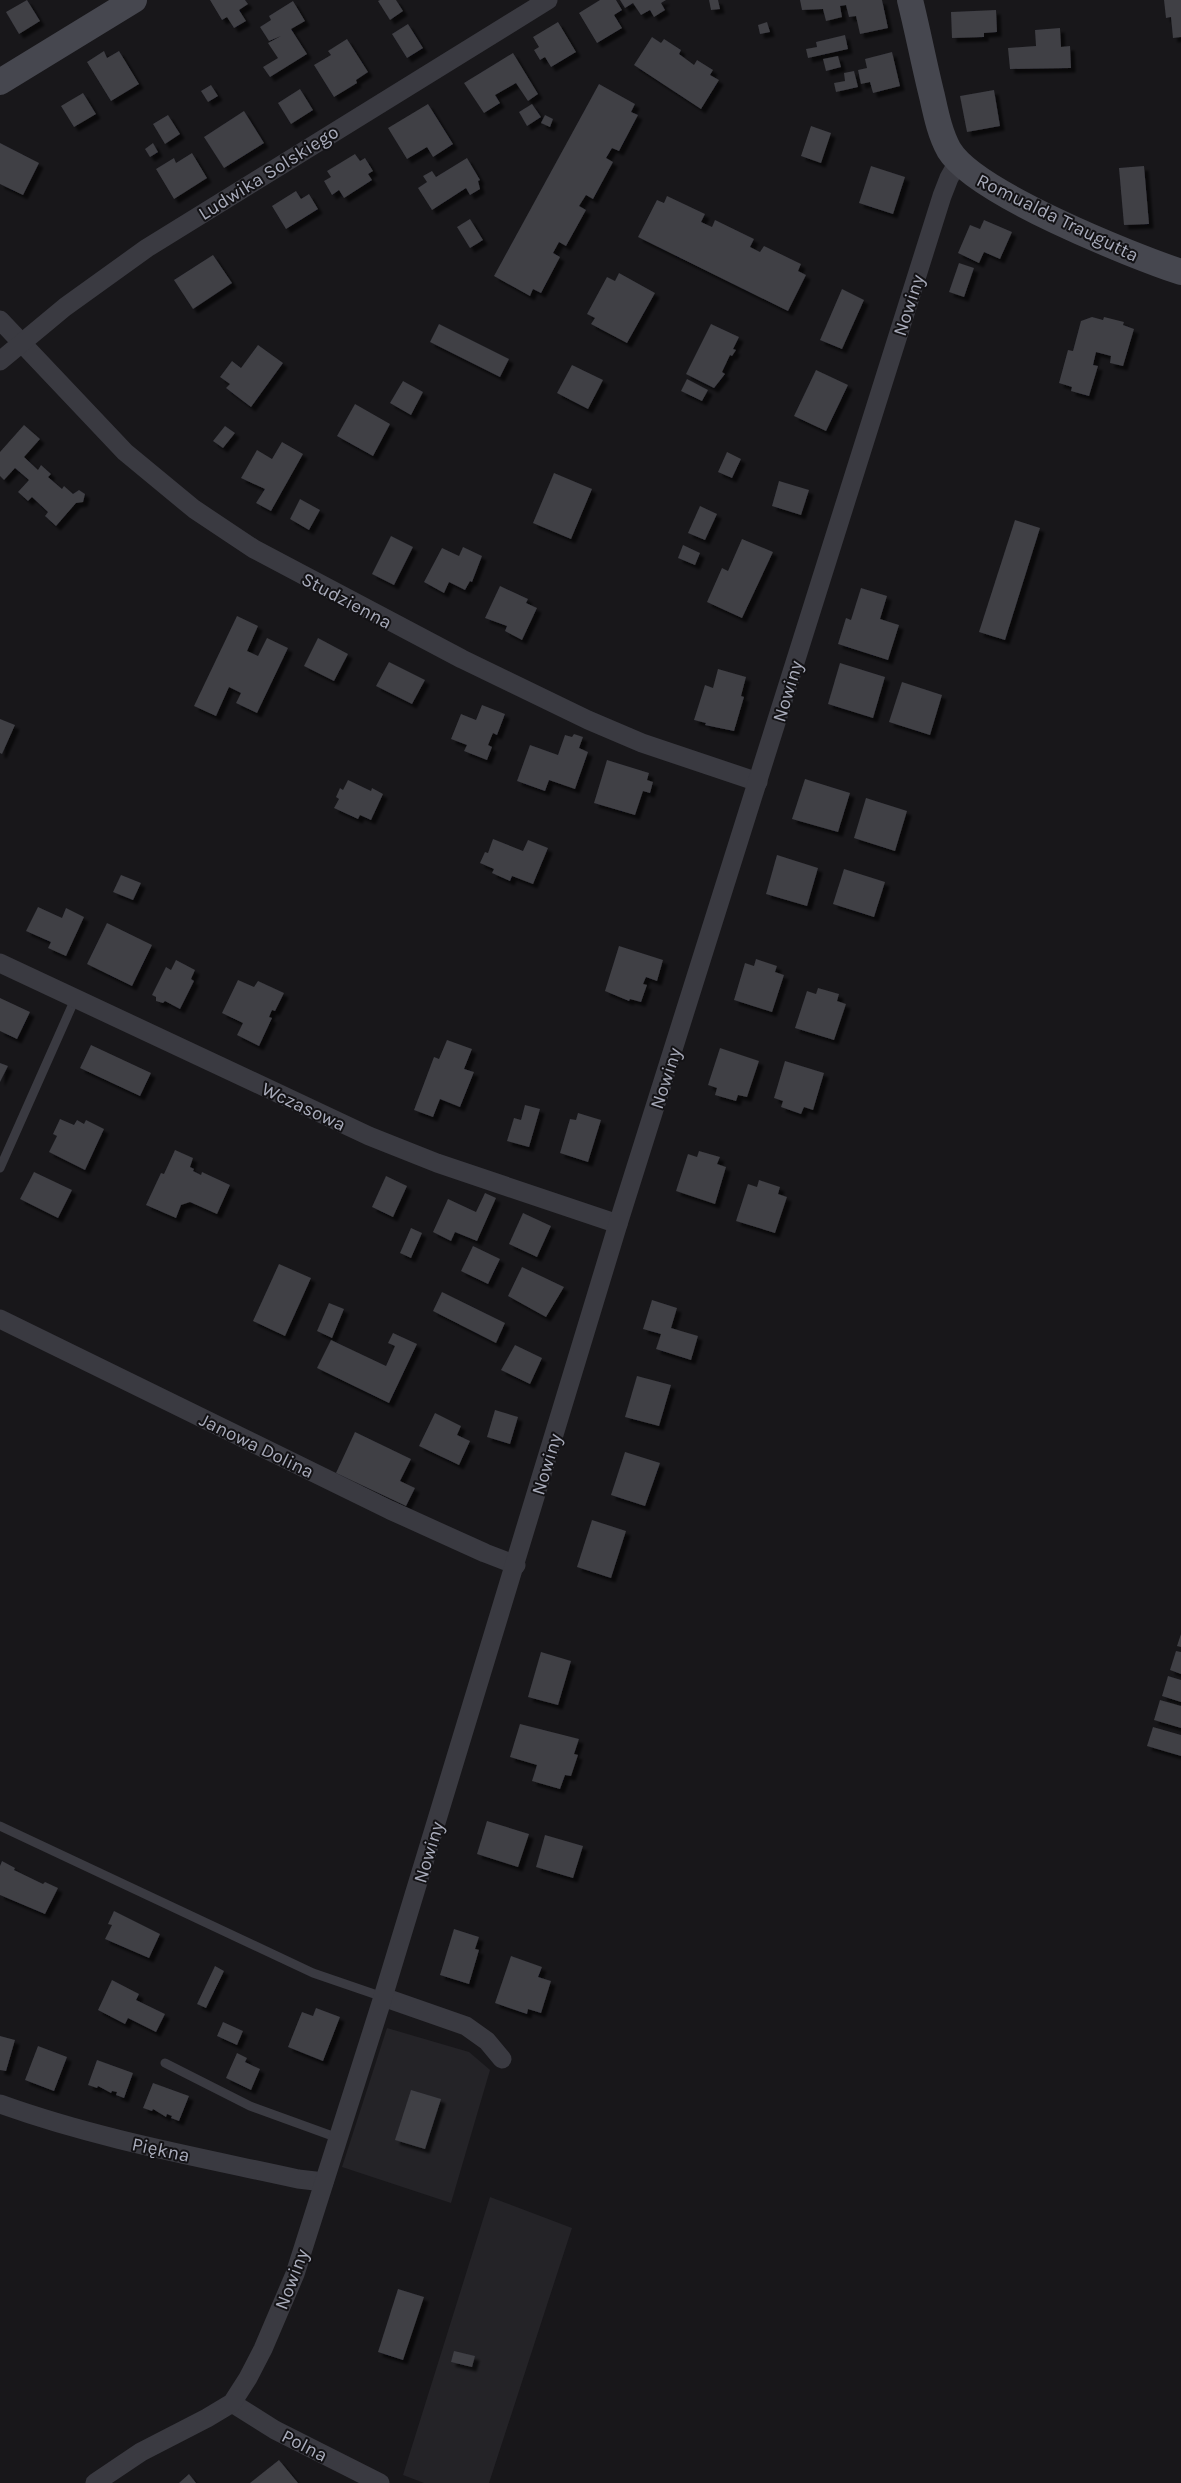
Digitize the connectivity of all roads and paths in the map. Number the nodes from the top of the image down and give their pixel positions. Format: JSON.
{"nodes":[{"id":1,"x":134,"y":0,"type":"edge"},
{"id":2,"x":548,"y":0,"type":"edge"},
{"id":3,"x":910,"y":0,"type":"edge"},
{"id":4,"x":0,"y":82,"type":"edge"},
{"id":5,"x":958,"y":162,"type":"junction"},
{"id":6,"x":1181,"y":272,"type":"edge"},
{"id":7,"x":0,"y":320,"type":"edge"},
{"id":8,"x":20,"y":343,"type":"junction"},
{"id":9,"x":0,"y":361,"type":"edge"},
{"id":10,"x":758,"y":782,"type":"junction"},
{"id":11,"x":0,"y":963,"type":"edge"},
{"id":12,"x":75,"y":999,"type":"junction"},
{"id":13,"x":0,"y":1168,"type":"edge"},
{"id":14,"x":618,"y":1224,"type":"junction"},
{"id":15,"x":0,"y":1319,"type":"edge"},
{"id":16,"x":516,"y":1565,"type":"junction"},
{"id":17,"x":0,"y":1826,"type":"edge"},
{"id":18,"x":383,"y":1997,"type":"junction"},
{"id":19,"x":502,"y":2059,"type":"dead end"},
{"id":20,"x":165,"y":2063,"type":"dead end"},
{"id":21,"x":0,"y":2104,"type":"edge"},
{"id":22,"x":338,"y":2138,"type":"junction"},
{"id":23,"x":324,"y":2182,"type":"junction"},
{"id":24,"x":232,"y":2403,"type":"junction"},
{"id":25,"x":95,"y":2483,"type":"edge"},
{"id":26,"x":380,"y":2483,"type":"edge"}],
"edges":[{"from":1,"to":4,"type":"street"},
{"from":2,"to":8,"type":"street","name":"Ludwika Solskiego"},
{"from":3,"to":5,"type":"street","name":"Romualda Traugutta"},
{"from":5,"to":6,"type":"street","name":"Romualda Traugutta"},
{"from":5,"to":10,"type":"street","name":"Nowiny"},
{"from":7,"to":8,"type":"street","name":"Studzienna"},
{"from":8,"to":9,"type":"street","name":"Ludwika Solskiego"},
{"from":8,"to":10,"type":"street","name":"Studzienna"},
{"from":10,"to":14,"type":"street","name":"Nowiny"},
{"from":11,"to":12,"type":"street","name":"Wczasowa"},
{"from":12,"to":13,"type":"lane"},
{"from":12,"to":14,"type":"street","name":"Wczasowa"},
{"from":14,"to":16,"type":"street","name":"Nowiny"},
{"from":15,"to":16,"type":"street","name":"Janowa Dolina"},
{"from":16,"to":18,"type":"street","name":"Nowiny"},
{"from":17,"to":18,"type":"lane"},
{"from":18,"to":19,"type":"street"},
{"from":18,"to":22,"type":"street","name":"Nowiny"},
{"from":20,"to":22,"type":"lane"},
{"from":21,"to":23,"type":"street","name":"Piękna"},
{"from":22,"to":23,"type":"street","name":"Nowiny"},
{"from":23,"to":24,"type":"street","name":"Nowiny"},
{"from":24,"to":25,"type":"street","name":"Nowiny"},
{"from":24,"to":26,"type":"street","name":"Polna"}]}
